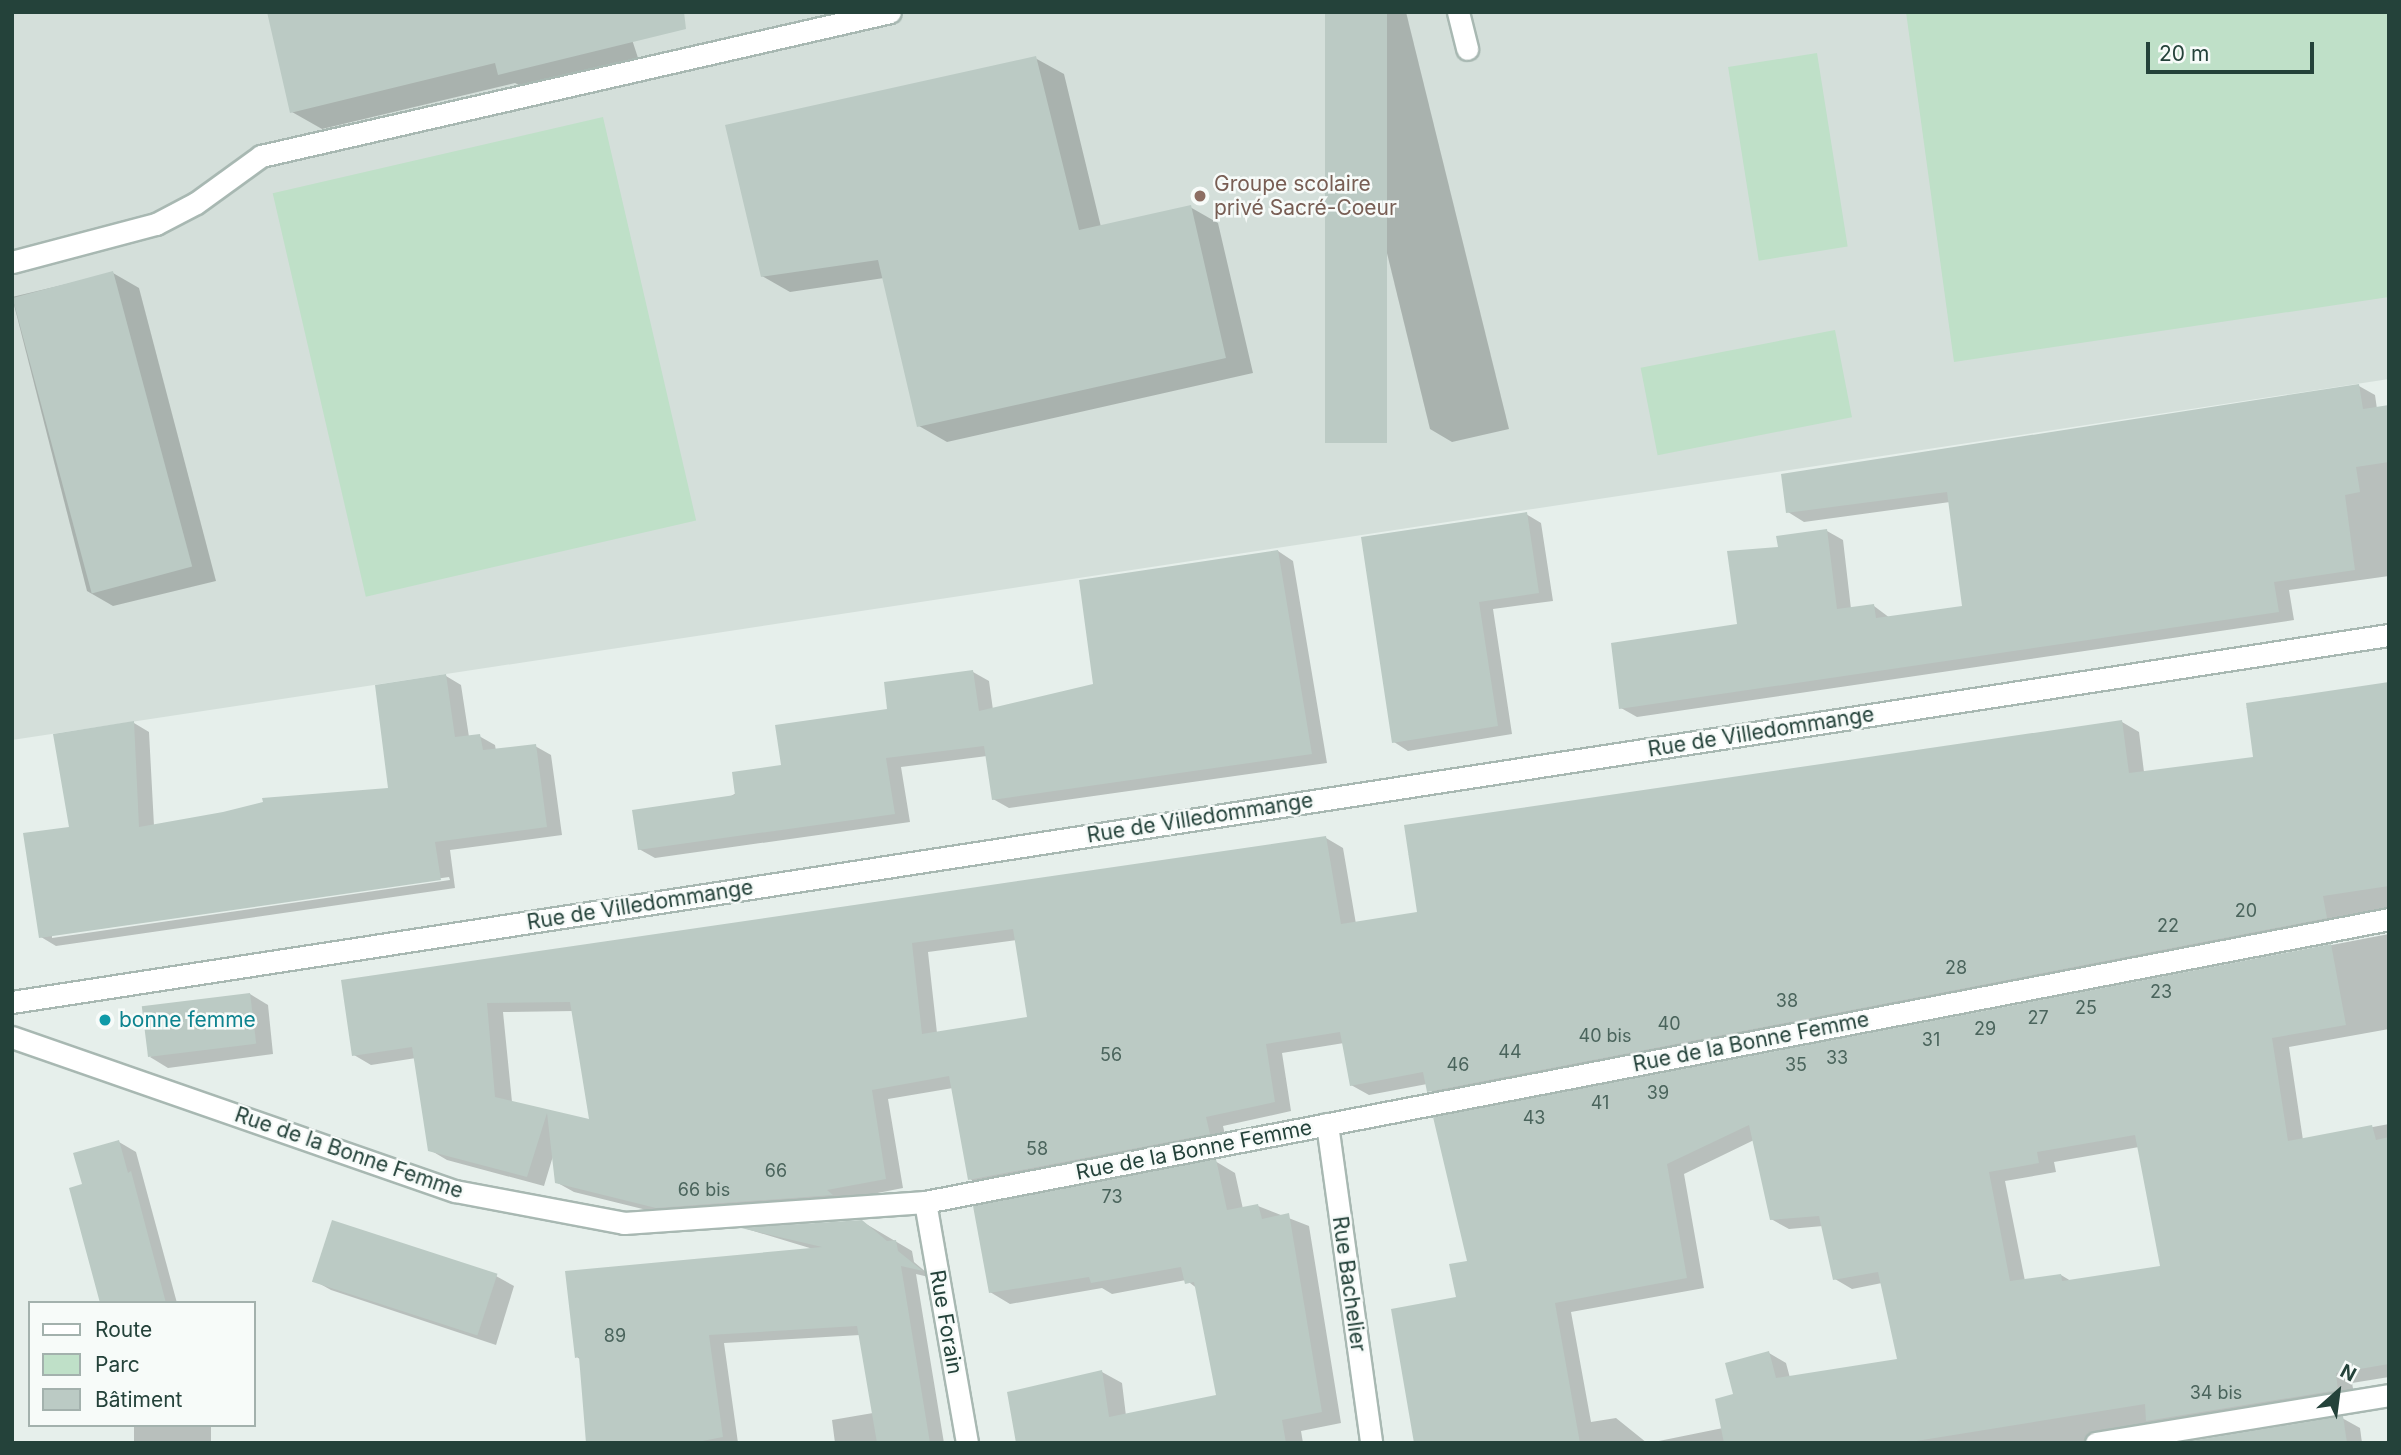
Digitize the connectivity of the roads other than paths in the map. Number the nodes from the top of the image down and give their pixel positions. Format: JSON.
{"nodes":[{"id":1,"x":890,"y":12,"type":"edge"},
{"id":2,"x":1458,"y":12,"type":"edge"},
{"id":3,"x":1466,"y":49,"type":"dead end"},
{"id":4,"x":12,"y":262,"type":"edge"},
{"id":5,"x":2389,"y":635,"type":"edge"},
{"id":6,"x":2389,"y":919,"type":"edge"},
{"id":7,"x":12,"y":1002,"type":"edge"},
{"id":8,"x":12,"y":1037,"type":"edge"},
{"id":9,"x":1327,"y":1125,"type":"junction"},
{"id":10,"x":925,"y":1202,"type":"junction"},
{"id":11,"x":2389,"y":1395,"type":"edge"},
{"id":12,"x":967,"y":1443,"type":"edge"},
{"id":13,"x":1371,"y":1443,"type":"edge"},
{"id":14,"x":2096,"y":1443,"type":"edge"}],
"edges":[{"from":1,"to":4,"type":"street"},
{"from":2,"to":3,"type":"street"},
{"from":5,"to":7,"type":"street","name":"Rue de Villedommange"},
{"from":6,"to":9,"type":"street","name":"Rue de la Bonne Femme"},
{"from":8,"to":10,"type":"street","name":"Rue de la Bonne Femme"},
{"from":9,"to":10,"type":"street","name":"Rue de la Bonne Femme"},
{"from":9,"to":13,"type":"street","name":"Rue Bachelier"},
{"from":10,"to":12,"type":"street","name":"Rue Forain"},
{"from":11,"to":14,"type":"street"}]}
